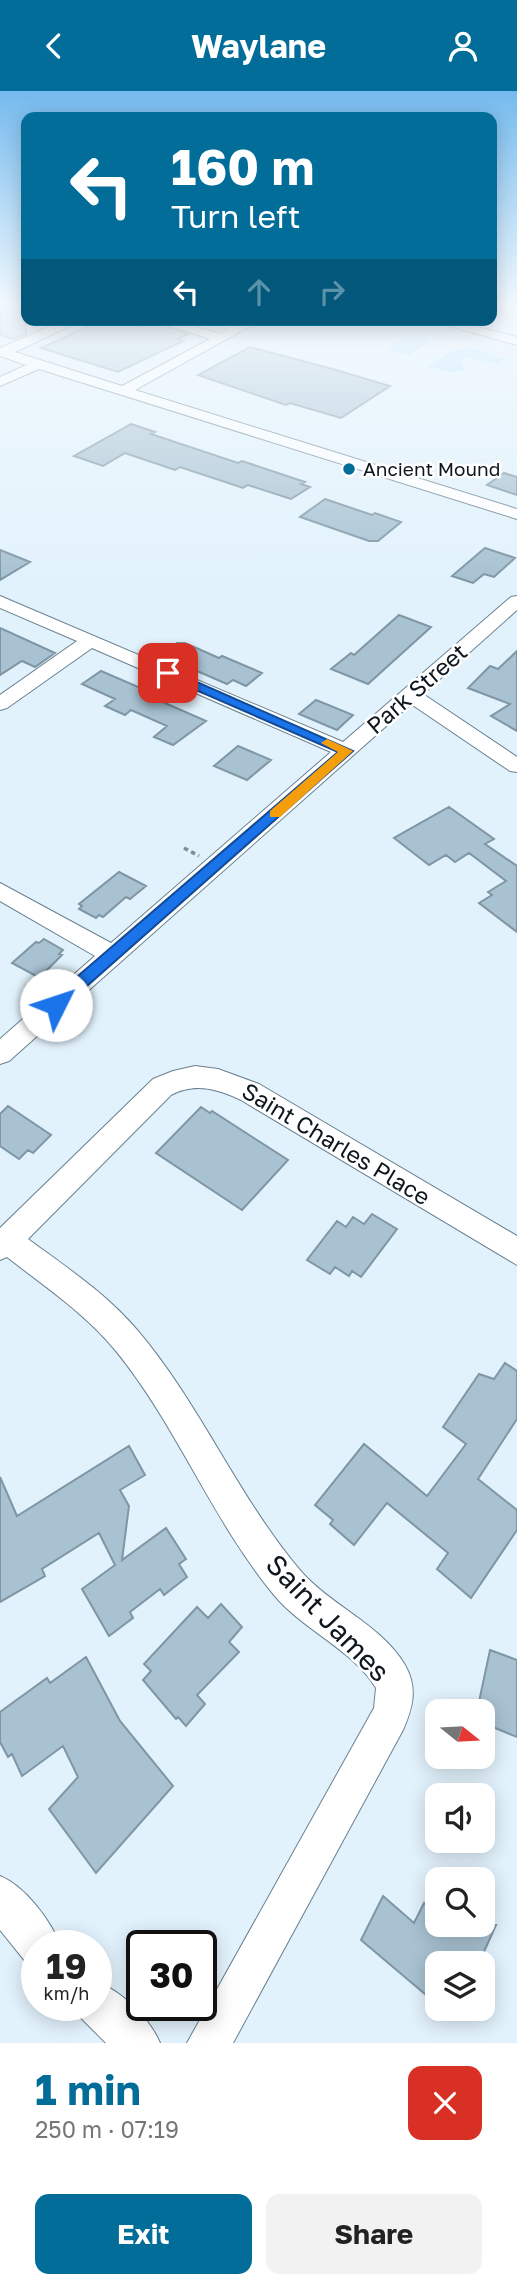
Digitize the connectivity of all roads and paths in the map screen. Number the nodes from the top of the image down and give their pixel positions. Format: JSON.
{"nodes":[{"id":1,"x":146,"y":397,"type":"edge"},
{"id":2,"x":517,"y":514,"type":"edge"},
{"id":3,"x":0,"y":601,"type":"edge"},
{"id":4,"x":517,"y":601,"type":"edge"},
{"id":5,"x":91,"y":640,"type":"junction"},
{"id":6,"x":411,"y":695,"type":"junction"},
{"id":7,"x":0,"y":703,"type":"edge"},
{"id":8,"x":346,"y":751,"type":"junction"},
{"id":9,"x":517,"y":766,"type":"edge"},
{"id":10,"x":0,"y":891,"type":"edge"},
{"id":11,"x":112,"y":955,"type":"junction"},
{"id":12,"x":0,"y":1054,"type":"edge"},
{"id":13,"x":3,"y":1243,"type":"edge"},
{"id":14,"x":517,"y":1252,"type":"edge"},
{"id":15,"x":0,"y":1897,"type":"edge"},
{"id":16,"x":27,"y":1930,"type":"edge"},
{"id":17,"x":112,"y":2018,"type":"edge"},
{"id":18,"x":138,"y":2043,"type":"edge"},
{"id":19,"x":209,"y":2043,"type":"edge"}],
"edges":[{"from":1,"to":2,"type":"street"},
{"from":3,"to":5,"type":"street"},
{"from":4,"to":6,"type":"street","name":"Park Street"},
{"from":5,"to":7,"type":"street"},
{"from":5,"to":8,"type":"street"},
{"from":6,"to":8,"type":"street","name":"Park Street"},
{"from":6,"to":9,"type":"street"},
{"from":8,"to":11,"type":"street","name":"Park Street"},
{"from":10,"to":11,"type":"street"},
{"from":11,"to":12,"type":"street","name":"Park Street"},
{"from":13,"to":14,"type":"street","name":"Saint Charles Place"},
{"from":13,"to":19,"type":"street","name":"Saint James"},
{"from":15,"to":16,"type":"street"},
{"from":17,"to":18,"type":"street"}]}
